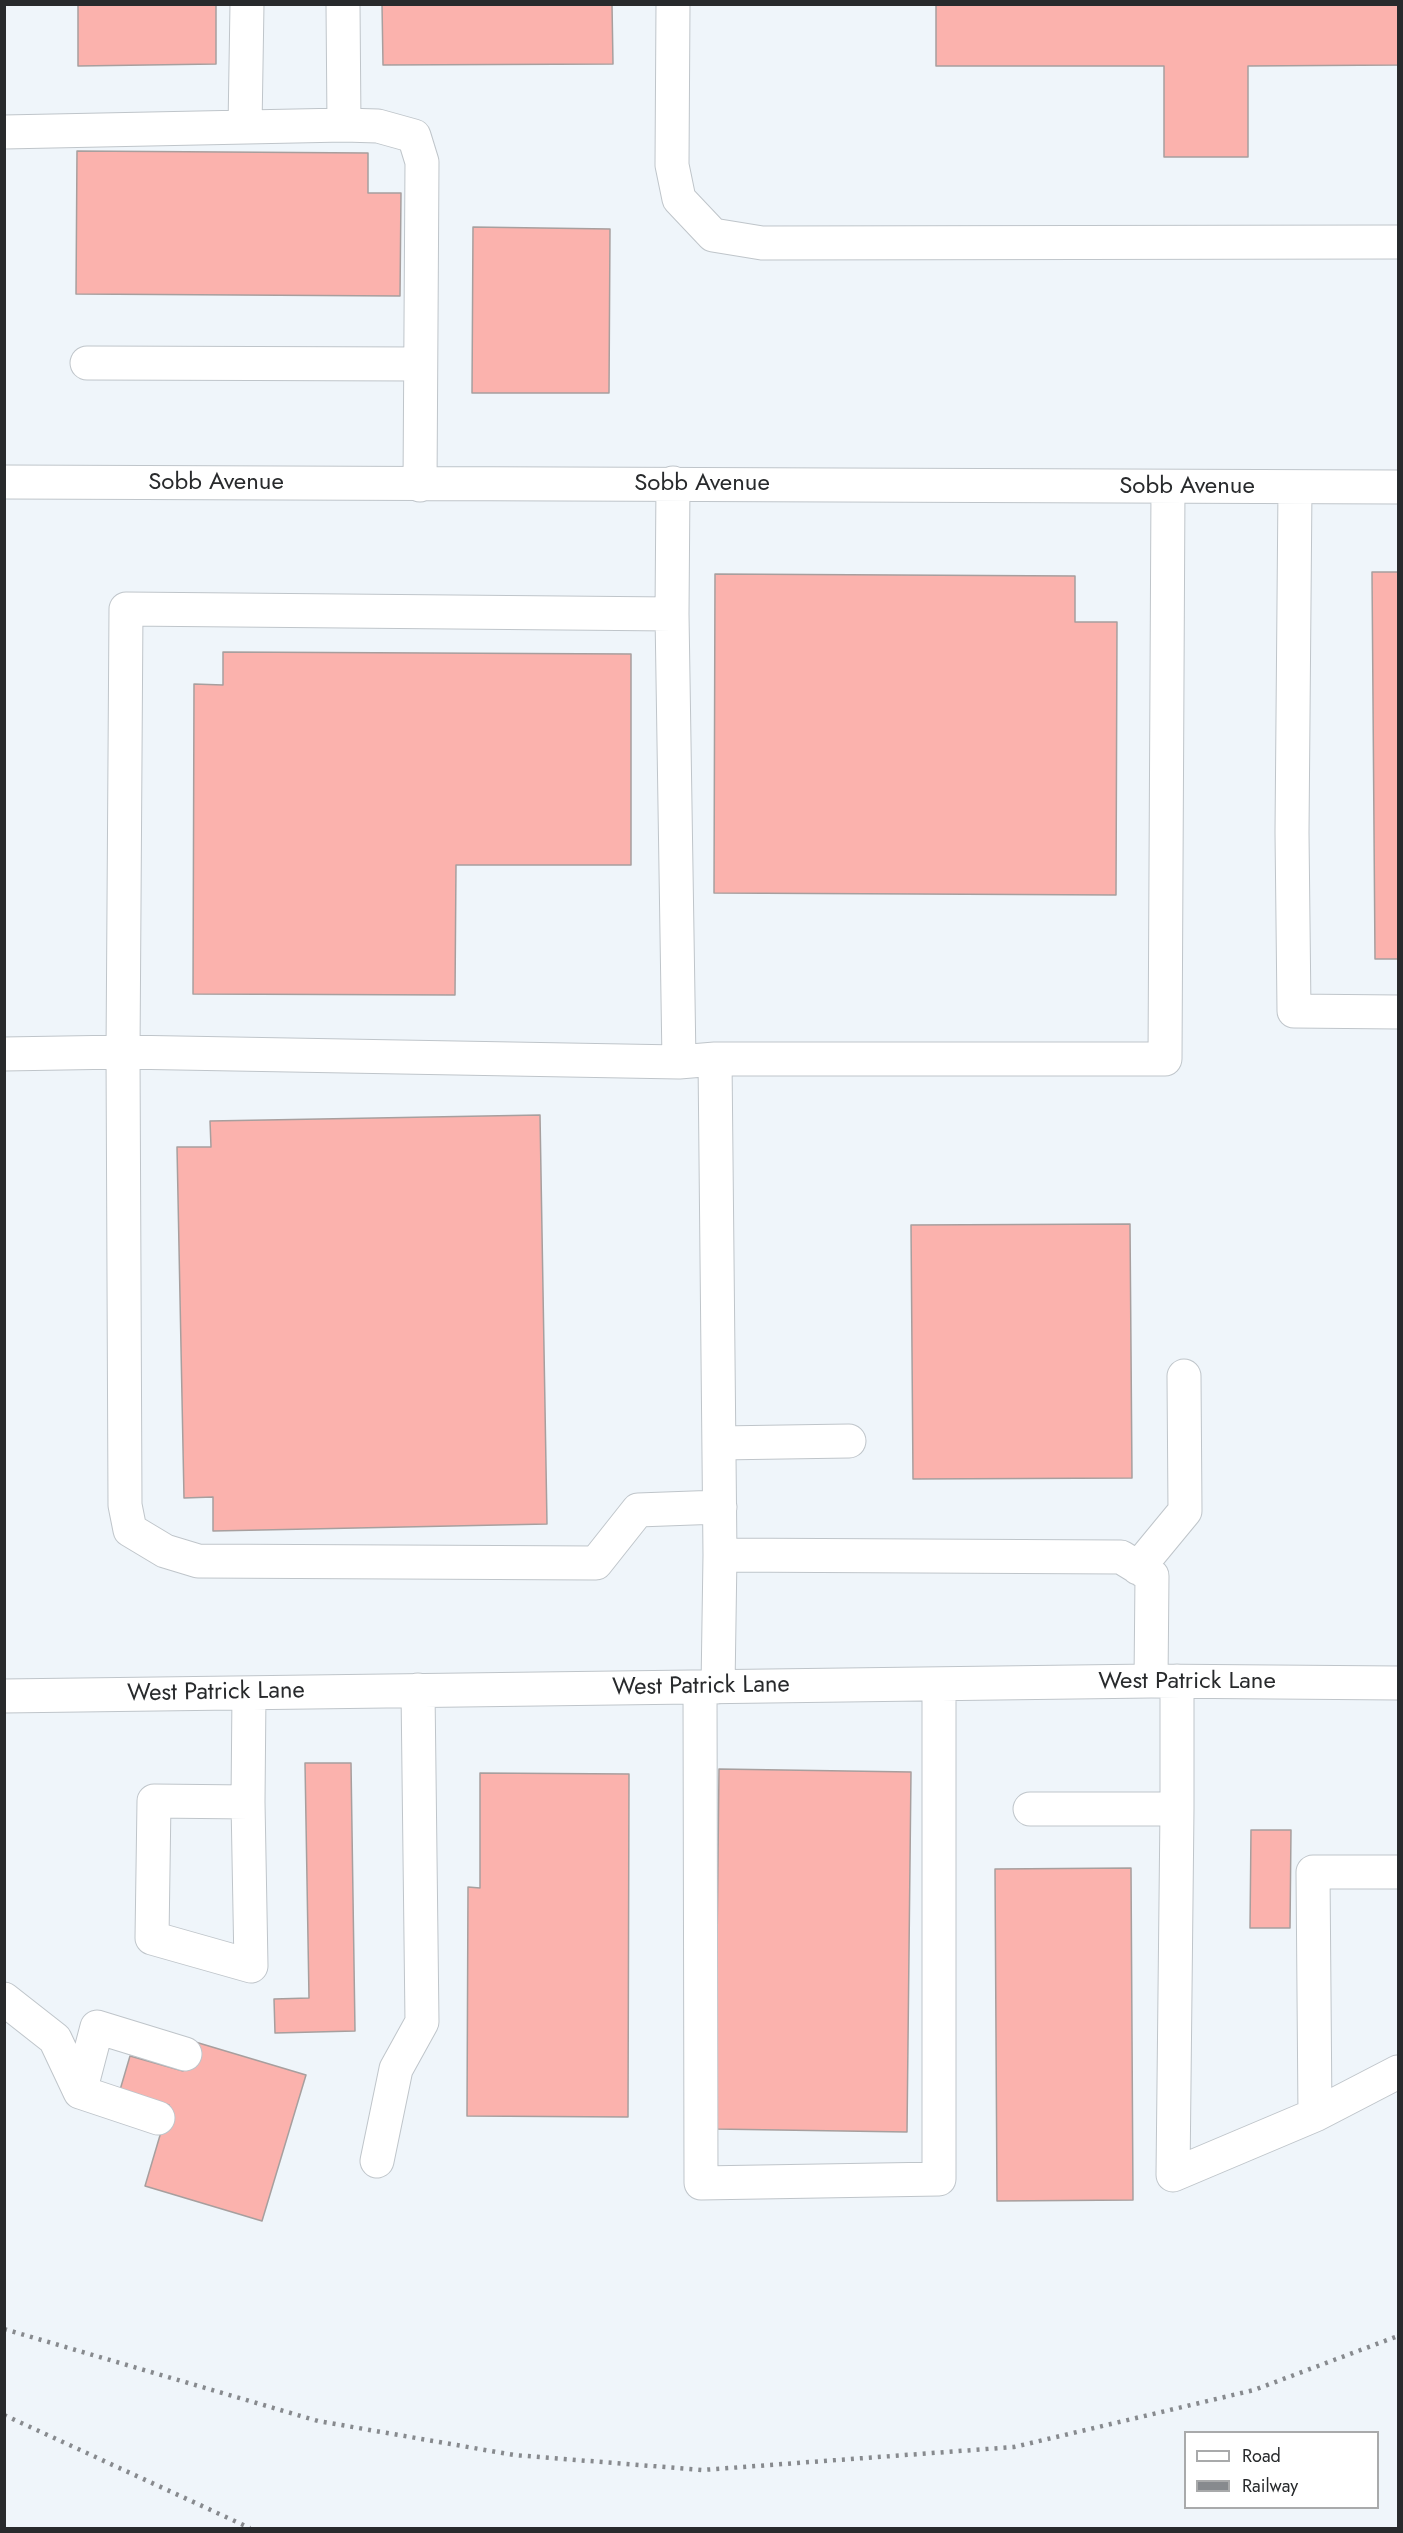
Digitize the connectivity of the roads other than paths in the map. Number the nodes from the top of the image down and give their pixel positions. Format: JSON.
{"nodes":[{"id":1,"x":247,"y":4,"type":"edge"},
{"id":2,"x":343,"y":4,"type":"edge"},
{"id":3,"x":673,"y":4,"type":"edge"},
{"id":4,"x":344,"y":124,"type":"junction"},
{"id":5,"x":245,"y":126,"type":"junction"},
{"id":6,"x":4,"y":132,"type":"edge"},
{"id":7,"x":1398,"y":242,"type":"edge"},
{"id":8,"x":87,"y":363,"type":"dead end"},
{"id":9,"x":420,"y":364,"type":"junction"},
{"id":10,"x":4,"y":482,"type":"edge"},
{"id":11,"x":673,"y":483,"type":"junction"},
{"id":12,"x":420,"y":484,"type":"junction"},
{"id":13,"x":1168,"y":487,"type":"junction"},
{"id":14,"x":1295,"y":487,"type":"junction"},
{"id":15,"x":1398,"y":487,"type":"edge"},
{"id":16,"x":672,"y":614,"type":"junction"},
{"id":17,"x":1398,"y":1012,"type":"edge"},
{"id":18,"x":123,"y":1052,"type":"junction"},
{"id":19,"x":4,"y":1054,"type":"edge"},
{"id":20,"x":715,"y":1059,"type":"junction"},
{"id":21,"x":679,"y":1062,"type":"junction"},
{"id":22,"x":1184,"y":1376,"type":"dead end"},
{"id":23,"x":849,"y":1441,"type":"dead end"},
{"id":24,"x":719,"y":1443,"type":"junction"},
{"id":25,"x":720,"y":1508,"type":"junction"},
{"id":26,"x":720,"y":1555,"type":"junction"},
{"id":27,"x":1138,"y":1568,"type":"junction"},
{"id":28,"x":1164,"y":1681,"type":"junction"},
{"id":29,"x":1398,"y":1683,"type":"edge"},
{"id":30,"x":939,"y":1684,"type":"junction"},
{"id":31,"x":709,"y":1687,"type":"junction"},
{"id":32,"x":418,"y":1690,"type":"junction"},
{"id":33,"x":249,"y":1693,"type":"junction"},
{"id":34,"x":4,"y":1696,"type":"edge"},
{"id":35,"x":248,"y":1802,"type":"junction"},
{"id":36,"x":1030,"y":1809,"type":"dead end"},
{"id":37,"x":1177,"y":1809,"type":"junction"},
{"id":38,"x":1398,"y":1872,"type":"edge"},
{"id":39,"x":4,"y":1999,"type":"edge"},
{"id":40,"x":185,"y":2054,"type":"dead end"},
{"id":41,"x":1398,"y":2072,"type":"edge"},
{"id":42,"x":80,"y":2092,"type":"junction"},
{"id":43,"x":1315,"y":2115,"type":"junction"},
{"id":44,"x":158,"y":2118,"type":"dead end"},
{"id":45,"x":377,"y":2161,"type":"dead end"}],
"edges":[{"from":1,"to":5,"type":"street"},
{"from":2,"to":4,"type":"street"},
{"from":3,"to":7,"type":"street"},
{"from":4,"to":5,"type":"street"},
{"from":4,"to":9,"type":"street"},
{"from":5,"to":6,"type":"street"},
{"from":8,"to":9,"type":"street"},
{"from":9,"to":12,"type":"street"},
{"from":10,"to":12,"type":"street","name":"Sobb Avenue"},
{"from":11,"to":12,"type":"street","name":"Sobb Avenue"},
{"from":11,"to":13,"type":"street","name":"Sobb Avenue"},
{"from":11,"to":16,"type":"street"},
{"from":13,"to":14,"type":"street","name":"Sobb Avenue"},
{"from":13,"to":20,"type":"street"},
{"from":14,"to":15,"type":"street","name":"Sobb Avenue"},
{"from":14,"to":17,"type":"street"},
{"from":16,"to":18,"type":"street"},
{"from":16,"to":21,"type":"street"},
{"from":18,"to":19,"type":"street"},
{"from":18,"to":21,"type":"street"},
{"from":18,"to":25,"type":"street"},
{"from":20,"to":21,"type":"street"},
{"from":20,"to":24,"type":"street"},
{"from":22,"to":27,"type":"street"},
{"from":23,"to":24,"type":"street"},
{"from":24,"to":25,"type":"street"},
{"from":25,"to":26,"type":"street"},
{"from":26,"to":27,"type":"street"},
{"from":26,"to":31,"type":"street"},
{"from":27,"to":28,"type":"street"},
{"from":28,"to":29,"type":"street","name":"West Patrick Lane"},
{"from":28,"to":30,"type":"street","name":"West Patrick Lane"},
{"from":28,"to":37,"type":"street"},
{"from":30,"to":31,"type":"street","name":"West Patrick Lane"},
{"from":30,"to":31,"type":"street"},
{"from":31,"to":32,"type":"street","name":"West Patrick Lane"},
{"from":32,"to":33,"type":"street","name":"West Patrick Lane"},
{"from":32,"to":45,"type":"street"},
{"from":33,"to":34,"type":"street","name":"West Patrick Lane"},
{"from":33,"to":35,"type":"street"},
{"from":35,"to":35,"type":"street"},
{"from":36,"to":37,"type":"street"},
{"from":37,"to":43,"type":"street"},
{"from":38,"to":43,"type":"street"},
{"from":39,"to":42,"type":"street"},
{"from":40,"to":42,"type":"street"},
{"from":41,"to":43,"type":"street"},
{"from":42,"to":44,"type":"street"}]}
